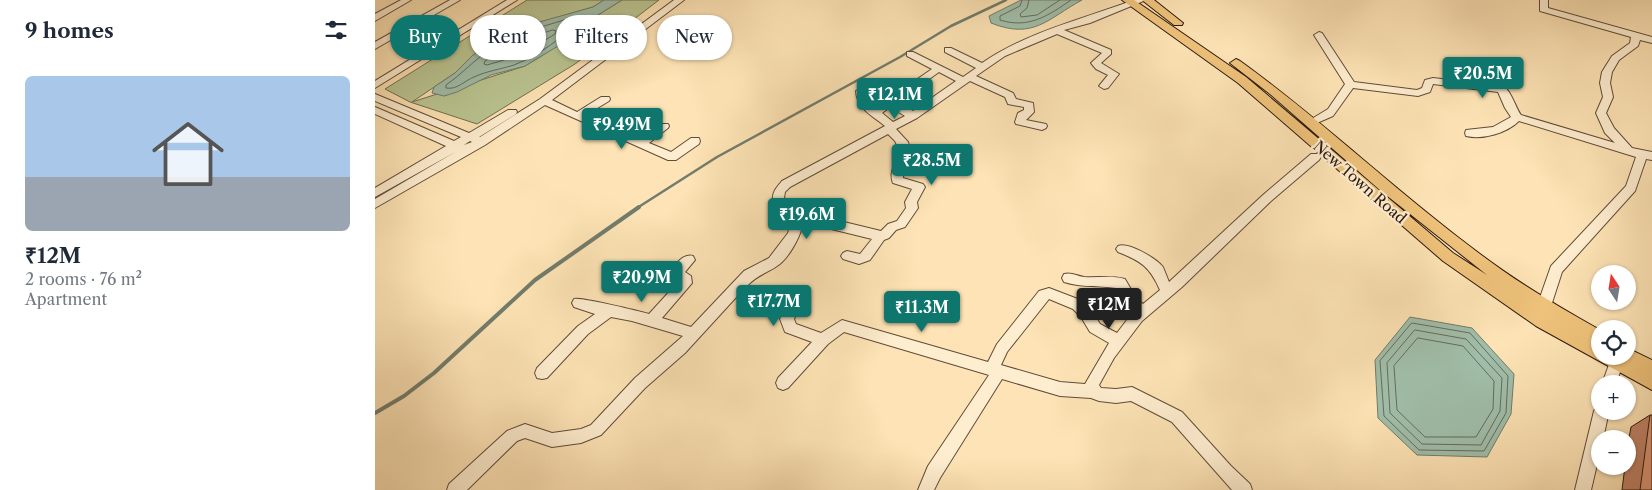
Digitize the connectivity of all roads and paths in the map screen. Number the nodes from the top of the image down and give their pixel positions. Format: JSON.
{"nodes":[{"id":1,"x":407,"y":0,"type":"edge"},
{"id":2,"x":456,"y":0,"type":"edge"},
{"id":3,"x":513,"y":0,"type":"edge"},
{"id":4,"x":669,"y":0,"type":"edge"},
{"id":5,"x":679,"y":0,"type":"edge"},
{"id":6,"x":1544,"y":0,"type":"edge"},
{"id":7,"x":1137,"y":1,"type":"edge"},
{"id":8,"x":375,"y":18,"type":"edge"},
{"id":9,"x":1056,"y":30,"type":"junction"},
{"id":10,"x":1319,"y":35,"type":"dead end"},
{"id":11,"x":1636,"y":36,"type":"junction"},
{"id":12,"x":1652,"y":40,"type":"edge"},
{"id":13,"x":375,"y":46,"type":"edge"},
{"id":14,"x":948,"y":50,"type":"dead end"},
{"id":15,"x":910,"y":54,"type":"dead end"},
{"id":16,"x":981,"y":67,"type":"junction"},
{"id":17,"x":939,"y":68,"type":"junction"},
{"id":18,"x":967,"y":78,"type":"junction"},
{"id":19,"x":375,"y":85,"type":"edge"},
{"id":20,"x":1351,"y":85,"type":"junction"},
{"id":21,"x":1104,"y":86,"type":"dead end"},
{"id":22,"x":861,"y":91,"type":"dead end"},
{"id":23,"x":375,"y":98,"type":"edge"},
{"id":24,"x":605,"y":99,"type":"dead end"},
{"id":25,"x":544,"y":101,"type":"junction"},
{"id":26,"x":890,"y":102,"type":"junction"},
{"id":27,"x":375,"y":110,"type":"edge"},
{"id":28,"x":635,"y":112,"type":"dead end"},
{"id":29,"x":876,"y":113,"type":"junction"},
{"id":30,"x":578,"y":116,"type":"junction"},
{"id":31,"x":913,"y":116,"type":"junction"},
{"id":32,"x":1517,"y":117,"type":"junction"},
{"id":33,"x":1310,"y":123,"type":"junction"},
{"id":34,"x":664,"y":126,"type":"dead end"},
{"id":35,"x":1042,"y":126,"type":"dead end"},
{"id":36,"x":891,"y":128,"type":"junction"},
{"id":37,"x":610,"y":130,"type":"junction"},
{"id":38,"x":1470,"y":132,"type":"dead end"},
{"id":39,"x":477,"y":140,"type":"junction"},
{"id":40,"x":695,"y":141,"type":"dead end"},
{"id":41,"x":641,"y":143,"type":"junction"},
{"id":42,"x":462,"y":148,"type":"junction"},
{"id":43,"x":1629,"y":151,"type":"junction"},
{"id":44,"x":1647,"y":155,"type":"edge"},
{"id":45,"x":1315,"y":157,"type":"dead end"},
{"id":46,"x":375,"y":193,"type":"edge"},
{"id":47,"x":375,"y":204,"type":"edge"},
{"id":48,"x":797,"y":223,"type":"junction"},
{"id":49,"x":879,"y":236,"type":"junction"},
{"id":50,"x":1122,"y":249,"type":"dead end"},
{"id":51,"x":847,"y":256,"type":"dead end"},
{"id":52,"x":689,"y":260,"type":"dead end"},
{"id":53,"x":1069,"y":278,"type":"dead end"},
{"id":54,"x":738,"y":287,"type":"junction"},
{"id":55,"x":1167,"y":292,"type":"junction"},
{"id":56,"x":579,"y":303,"type":"dead end"},
{"id":57,"x":1544,"y":306,"type":"junction"},
{"id":58,"x":609,"y":311,"type":"junction"},
{"id":59,"x":1143,"y":312,"type":"junction"},
{"id":60,"x":651,"y":320,"type":"junction"},
{"id":61,"x":694,"y":334,"type":"junction"},
{"id":62,"x":1591,"y":334,"type":"edge"},
{"id":63,"x":823,"y":340,"type":"junction"},
{"id":64,"x":1118,"y":341,"type":"junction"},
{"id":65,"x":1591,"y":349,"type":"edge"},
{"id":66,"x":1636,"y":364,"type":"edge"},
{"id":67,"x":1626,"y":365,"type":"edge"},
{"id":68,"x":1652,"y":369,"type":"edge"},
{"id":69,"x":995,"y":370,"type":"junction"},
{"id":70,"x":542,"y":373,"type":"dead end"},
{"id":71,"x":1652,"y":382,"type":"edge"},
{"id":72,"x":783,"y":383,"type":"dead end"},
{"id":73,"x":1093,"y":391,"type":"junction"},
{"id":74,"x":1600,"y":420,"type":"edge"},
{"id":75,"x":455,"y":490,"type":"edge"},
{"id":76,"x":926,"y":490,"type":"edge"},
{"id":77,"x":1244,"y":490,"type":"edge"},
{"id":78,"x":1583,"y":490,"type":"edge"}],
"edges":[{"from":1,"to":8,"type":"street"},
{"from":2,"to":13,"type":"street"},
{"from":3,"to":19,"type":"street"},
{"from":4,"to":39,"type":"street"},
{"from":5,"to":25,"type":"street"},
{"from":6,"to":11,"type":"street"},
{"from":7,"to":9,"type":"street"},
{"from":7,"to":33,"type":"main road","name":"New Town Road"},
{"from":7,"to":65,"type":"main road","name":"New Town Road"},
{"from":9,"to":16,"type":"street"},
{"from":9,"to":21,"type":"street"},
{"from":10,"to":20,"type":"street"},
{"from":11,"to":12,"type":"street"},
{"from":11,"to":43,"type":"street"},
{"from":14,"to":16,"type":"street"},
{"from":15,"to":17,"type":"street"},
{"from":16,"to":18,"type":"street"},
{"from":17,"to":18,"type":"street"},
{"from":17,"to":26,"type":"street"},
{"from":18,"to":31,"type":"street"},
{"from":18,"to":35,"type":"street"},
{"from":20,"to":32,"type":"street"},
{"from":20,"to":33,"type":"street"},
{"from":22,"to":29,"type":"street"},
{"from":23,"to":39,"type":"street"},
{"from":24,"to":30,"type":"street"},
{"from":25,"to":30,"type":"street"},
{"from":25,"to":39,"type":"street"},
{"from":26,"to":29,"type":"street"},
{"from":26,"to":31,"type":"street"},
{"from":27,"to":42,"type":"street"},
{"from":28,"to":37,"type":"street"},
{"from":29,"to":36,"type":"street"},
{"from":30,"to":37,"type":"street"},
{"from":31,"to":36,"type":"street"},
{"from":32,"to":38,"type":"street"},
{"from":32,"to":43,"type":"street"},
{"from":33,"to":57,"type":"main road","name":"New Town Road"},
{"from":34,"to":41,"type":"street"},
{"from":36,"to":48,"type":"street"},
{"from":36,"to":49,"type":"street"},
{"from":37,"to":41,"type":"street"},
{"from":39,"to":42,"type":"street"},
{"from":40,"to":41,"type":"street"},
{"from":42,"to":46,"type":"street"},
{"from":42,"to":47,"type":"street"},
{"from":43,"to":44,"type":"street"},
{"from":44,"to":57,"type":"street"},
{"from":45,"to":55,"type":"street"},
{"from":48,"to":49,"type":"street"},
{"from":48,"to":54,"type":"street"},
{"from":49,"to":51,"type":"street"},
{"from":50,"to":55,"type":"street"},
{"from":52,"to":60,"type":"street"},
{"from":53,"to":59,"type":"street"},
{"from":54,"to":61,"type":"street"},
{"from":54,"to":63,"type":"street"},
{"from":55,"to":59,"type":"street"},
{"from":56,"to":58,"type":"street"},
{"from":57,"to":62,"type":"main road","name":"New Town Road"},
{"from":58,"to":60,"type":"street"},
{"from":58,"to":70,"type":"street"},
{"from":59,"to":64,"type":"street"},
{"from":60,"to":61,"type":"street"},
{"from":61,"to":75,"type":"street"},
{"from":63,"to":69,"type":"street"},
{"from":63,"to":72,"type":"street"},
{"from":64,"to":69,"type":"street"},
{"from":64,"to":73,"type":"street"},
{"from":66,"to":68,"type":"main road"},
{"from":67,"to":71,"type":"main road"},
{"from":69,"to":73,"type":"street"},
{"from":69,"to":76,"type":"street"},
{"from":73,"to":77,"type":"street"},
{"from":74,"to":78,"type":"street"}]}
